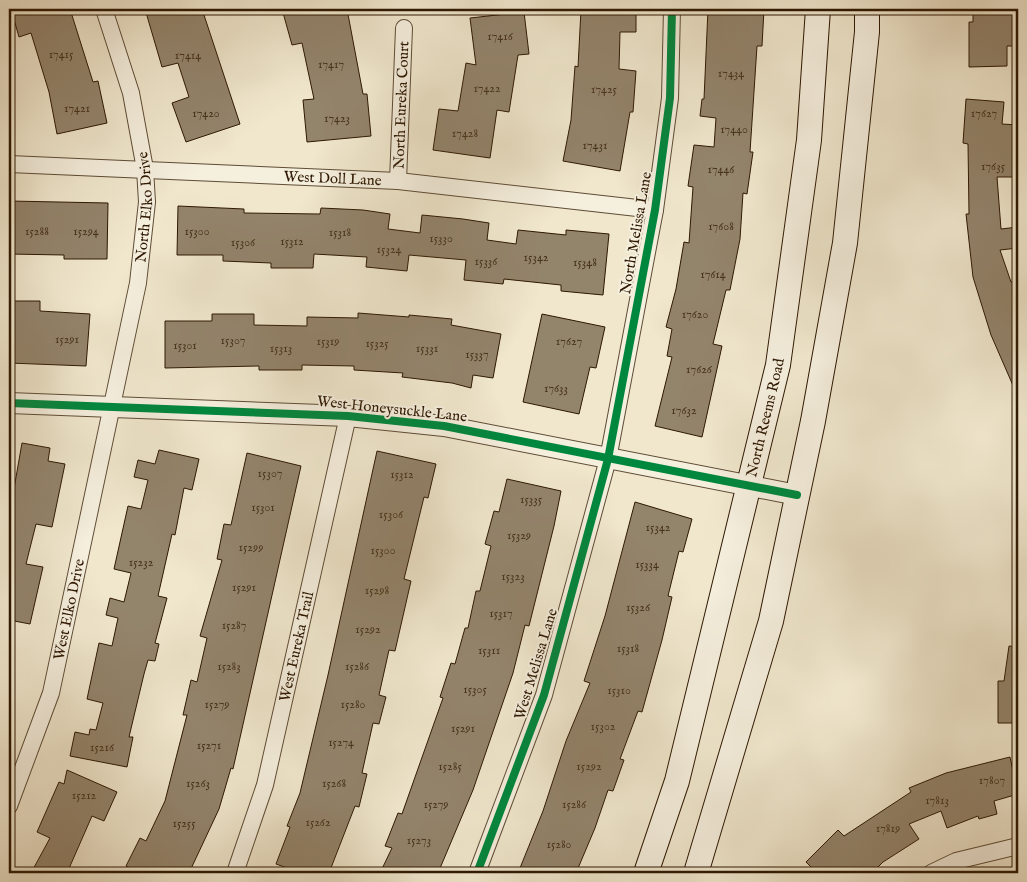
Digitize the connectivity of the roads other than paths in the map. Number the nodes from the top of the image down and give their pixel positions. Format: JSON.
{"nodes":[{"id":1,"x":104,"y":9,"type":"edge"},
{"id":2,"x":672,"y":9,"type":"edge"},
{"id":3,"x":818,"y":9,"type":"edge"},
{"id":4,"x":867,"y":9,"type":"edge"},
{"id":5,"x":404,"y":28,"type":"dead end"},
{"id":6,"x":9,"y":164,"type":"edge"},
{"id":7,"x":145,"y":169,"type":"junction"},
{"id":8,"x":398,"y":181,"type":"junction"},
{"id":9,"x":655,"y":210,"type":"junction"},
{"id":10,"x":9,"y":404,"type":"edge"},
{"id":11,"x":111,"y":406,"type":"junction"},
{"id":12,"x":348,"y":416,"type":"junction"},
{"id":13,"x":608,"y":459,"type":"junction"},
{"id":14,"x":750,"y":487,"type":"junction"},
{"id":15,"x":797,"y":495,"type":"junction"},
{"id":16,"x":9,"y":806,"type":"edge"},
{"id":17,"x":1018,"y":846,"type":"edge"},
{"id":18,"x":235,"y":873,"type":"edge"},
{"id":19,"x":477,"y":873,"type":"edge"},
{"id":20,"x":646,"y":873,"type":"edge"},
{"id":21,"x":696,"y":873,"type":"edge"},
{"id":22,"x":931,"y":873,"type":"edge"}],
"edges":[{"from":1,"to":7,"type":"street","name":"North Elko Drive"},
{"from":2,"to":9,"type":"street","name":"North Melissa Lane"},
{"from":3,"to":14,"type":"main road","name":"North Reems Road"},
{"from":4,"to":15,"type":"main road"},
{"from":5,"to":8,"type":"street","name":"North Eureka Court"},
{"from":6,"to":7,"type":"street","name":"West Doll Lane"},
{"from":7,"to":8,"type":"street","name":"West Doll Lane"},
{"from":7,"to":11,"type":"street","name":"North Elko Drive"},
{"from":8,"to":9,"type":"street","name":"West Doll Lane"},
{"from":9,"to":13,"type":"street","name":"North Melissa Lane"},
{"from":10,"to":11,"type":"street","name":"West Honeysuckle Lane"},
{"from":11,"to":12,"type":"street","name":"West Honeysuckle Lane"},
{"from":11,"to":16,"type":"street","name":"West Elko Drive"},
{"from":12,"to":13,"type":"street","name":"West Honeysuckle Lane"},
{"from":12,"to":18,"type":"street","name":"West Eureka Trail"},
{"from":13,"to":14,"type":"street","name":"West Honeysuckle Lane"},
{"from":13,"to":19,"type":"street","name":"West Melissa Lane"},
{"from":14,"to":15,"type":"street","name":"West Honeysuckle Lane"},
{"from":14,"to":20,"type":"main road","name":"North Reems Road"},
{"from":15,"to":21,"type":"main road"},
{"from":17,"to":22,"type":"street"}]}
